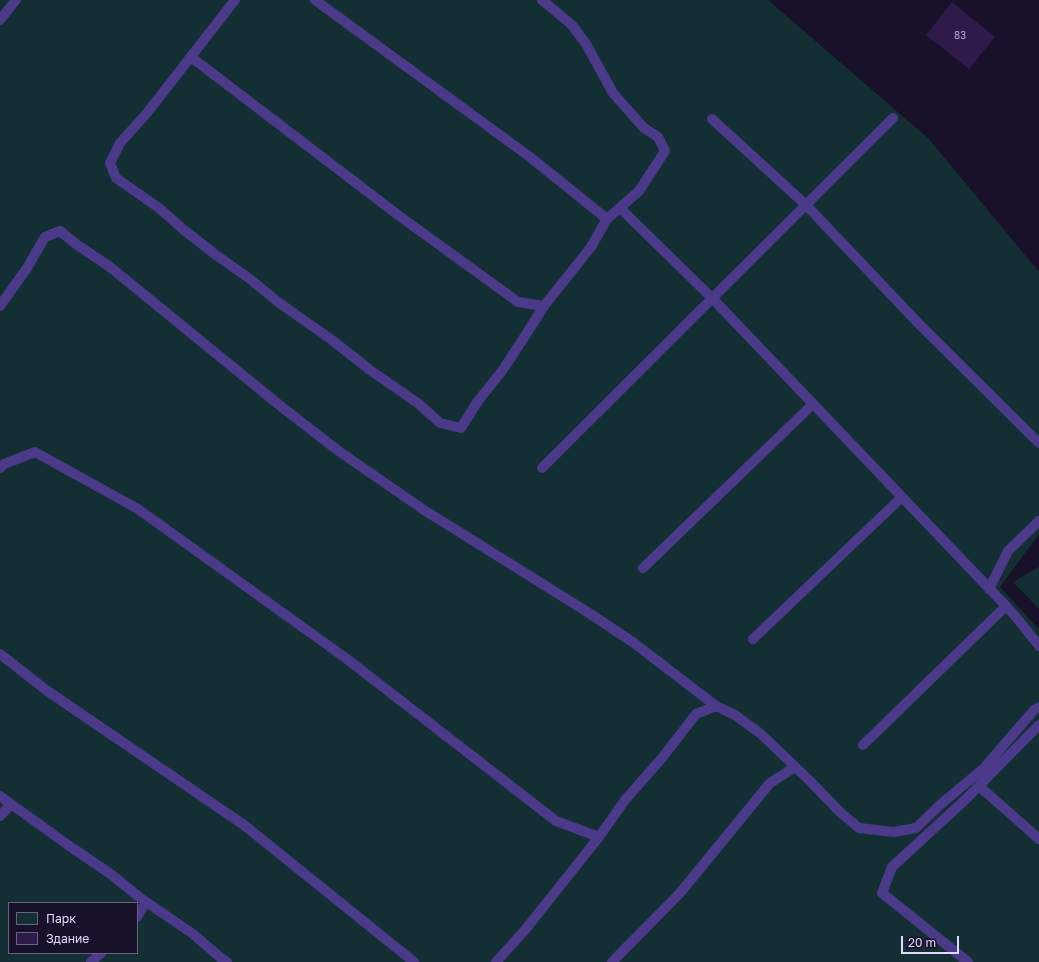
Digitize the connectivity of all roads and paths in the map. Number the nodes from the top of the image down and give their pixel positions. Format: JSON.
{"nodes":[{"id":1,"x":16,"y":0,"type":"edge"},
{"id":2,"x":235,"y":0,"type":"edge"},
{"id":3,"x":315,"y":0,"type":"edge"},
{"id":4,"x":542,"y":0,"type":"edge"},
{"id":5,"x":0,"y":20,"type":"edge"},
{"id":6,"x":191,"y":57,"type":"junction"},
{"id":7,"x":893,"y":118,"type":"dead end"},
{"id":8,"x":712,"y":119,"type":"dead end"},
{"id":9,"x":806,"y":205,"type":"junction"},
{"id":10,"x":620,"y":208,"type":"junction"},
{"id":11,"x":607,"y":219,"type":"junction"},
{"id":12,"x":712,"y":298,"type":"junction"},
{"id":13,"x":0,"y":306,"type":"edge"},
{"id":14,"x":544,"y":306,"type":"junction"},
{"id":15,"x":813,"y":404,"type":"junction"},
{"id":16,"x":1039,"y":443,"type":"edge"},
{"id":17,"x":0,"y":468,"type":"edge"},
{"id":18,"x":542,"y":468,"type":"dead end"},
{"id":19,"x":902,"y":497,"type":"junction"},
{"id":20,"x":1039,"y":521,"type":"edge"},
{"id":21,"x":643,"y":568,"type":"dead end"},
{"id":22,"x":989,"y":589,"type":"junction"},
{"id":23,"x":1006,"y":606,"type":"junction"},
{"id":24,"x":753,"y":639,"type":"dead end"},
{"id":25,"x":1039,"y":646,"type":"edge"},
{"id":26,"x":0,"y":654,"type":"edge"},
{"id":27,"x":716,"y":706,"type":"junction"},
{"id":28,"x":1039,"y":707,"type":"edge"},
{"id":29,"x":1039,"y":725,"type":"edge"},
{"id":30,"x":863,"y":745,"type":"dead end"},
{"id":31,"x":795,"y":767,"type":"junction"},
{"id":32,"x":979,"y":786,"type":"junction"},
{"id":33,"x":0,"y":796,"type":"edge"},
{"id":34,"x":11,"y":804,"type":"junction"},
{"id":35,"x":0,"y":816,"type":"edge"},
{"id":36,"x":599,"y":837,"type":"junction"},
{"id":37,"x":1039,"y":839,"type":"edge"},
{"id":38,"x":146,"y":902,"type":"junction"},
{"id":39,"x":138,"y":914,"type":"edge"},
{"id":40,"x":100,"y":954,"type":"edge"},
{"id":41,"x":91,"y":962,"type":"edge"},
{"id":42,"x":227,"y":962,"type":"edge"},
{"id":43,"x":414,"y":962,"type":"edge"},
{"id":44,"x":496,"y":962,"type":"edge"},
{"id":45,"x":612,"y":962,"type":"edge"},
{"id":46,"x":968,"y":962,"type":"edge"}],
"edges":[{"from":1,"to":5,"type":"lane"},
{"from":2,"to":6,"type":"lane"},
{"from":3,"to":11,"type":"lane"},
{"from":4,"to":10,"type":"lane"},
{"from":6,"to":14,"type":"lane"},
{"from":6,"to":14,"type":"lane"},
{"from":7,"to":9,"type":"lane"},
{"from":8,"to":9,"type":"lane"},
{"from":9,"to":12,"type":"lane"},
{"from":9,"to":16,"type":"lane"},
{"from":10,"to":11,"type":"lane"},
{"from":10,"to":12,"type":"lane"},
{"from":11,"to":14,"type":"lane"},
{"from":12,"to":15,"type":"lane"},
{"from":12,"to":18,"type":"lane"},
{"from":13,"to":27,"type":"lane"},
{"from":15,"to":19,"type":"lane"},
{"from":15,"to":21,"type":"lane"},
{"from":17,"to":36,"type":"lane"},
{"from":19,"to":22,"type":"lane"},
{"from":19,"to":24,"type":"lane"},
{"from":20,"to":22,"type":"lane"},
{"from":22,"to":23,"type":"lane"},
{"from":23,"to":25,"type":"lane"},
{"from":23,"to":30,"type":"lane"},
{"from":26,"to":43,"type":"lane"},
{"from":27,"to":31,"type":"lane"},
{"from":27,"to":36,"type":"lane"},
{"from":28,"to":31,"type":"lane"},
{"from":29,"to":32,"type":"lane"},
{"from":31,"to":45,"type":"lane"},
{"from":32,"to":37,"type":"lane"},
{"from":32,"to":46,"type":"lane"},
{"from":33,"to":34,"type":"lane"},
{"from":34,"to":35,"type":"lane"},
{"from":34,"to":38,"type":"lane"},
{"from":36,"to":44,"type":"lane"},
{"from":38,"to":39,"type":"lane"},
{"from":38,"to":42,"type":"lane"},
{"from":40,"to":41,"type":"lane"}]}
